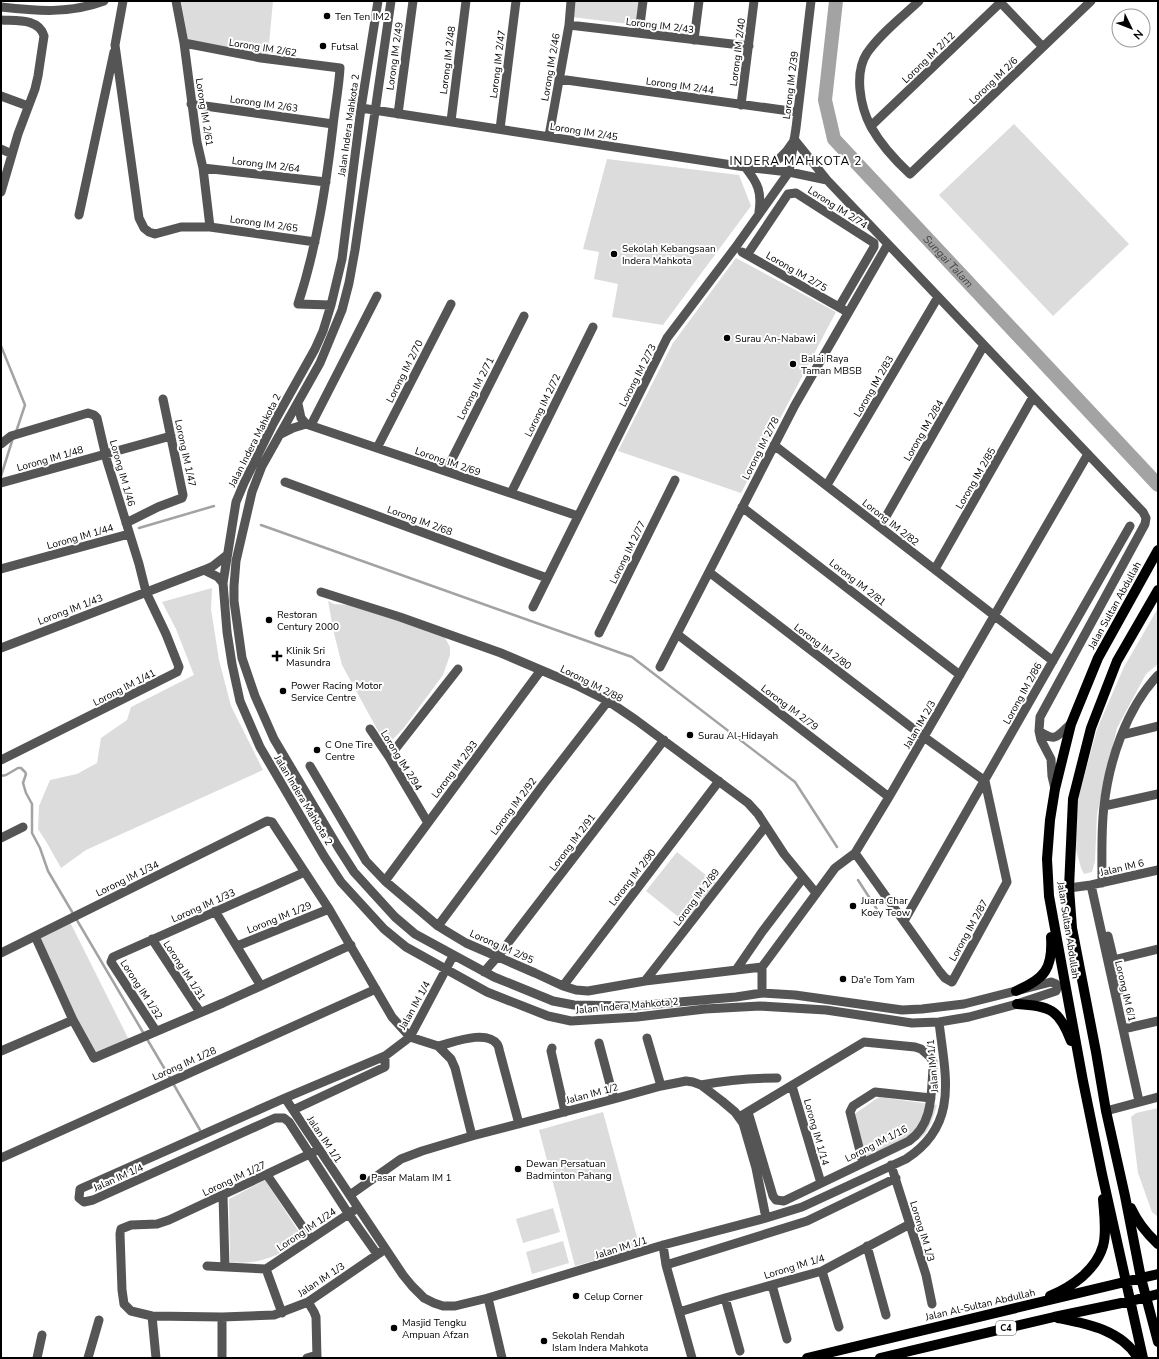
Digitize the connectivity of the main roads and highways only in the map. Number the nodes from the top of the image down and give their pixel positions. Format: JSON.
{"nodes":[{"id":1,"x":1158,"y":551,"type":"edge"},
{"id":2,"x":1158,"y":590,"type":"edge"},
{"id":3,"x":1050,"y":896,"type":"junction"},
{"id":4,"x":1016,"y":991,"type":"road end"},
{"id":5,"x":1017,"y":1004,"type":"road end"},
{"id":6,"x":1083,"y":1081,"type":"junction"},
{"id":7,"x":1102,"y":1174,"type":"junction"},
{"id":8,"x":1125,"y":1196,"type":"junction"},
{"id":9,"x":1158,"y":1244,"type":"edge"},
{"id":10,"x":1158,"y":1274,"type":"edge"},
{"id":11,"x":1141,"y":1278,"type":"junction"},
{"id":12,"x":1127,"y":1282,"type":"junction"},
{"id":13,"x":1158,"y":1294,"type":"edge"},
{"id":14,"x":1146,"y":1297,"type":"junction"},
{"id":15,"x":1131,"y":1301,"type":"junction"},
{"id":16,"x":1000,"y":1311,"type":"junction"},
{"id":17,"x":1054,"y":1317,"type":"junction"},
{"id":18,"x":1158,"y":1342,"type":"edge"},
{"id":19,"x":884,"y":1357,"type":"edge"},
{"id":20,"x":807,"y":1358,"type":"edge"},
{"id":21,"x":1138,"y":1358,"type":"edge"},
{"id":22,"x":1143,"y":1358,"type":"edge"}],
"edges":[{"from":1,"to":3,"type":"main road","name":"Jalan Sultan Abdullah"},
{"from":2,"to":8,"type":"main road","name":"Jalan Sultan Abdullah"},
{"from":3,"to":4,"type":"main road"},
{"from":3,"to":6,"type":"main road","name":"Jalan Sultan Abdullah"},
{"from":5,"to":6,"type":"main road"},
{"from":6,"to":7,"type":"main road","name":"Jalan Sultan Abdullah"},
{"from":7,"to":12,"type":"main road","name":"Jalan Sultan Abdullah"},
{"from":7,"to":16,"type":"main road"},
{"from":8,"to":9,"type":"main road"},
{"from":8,"to":11,"type":"main road","name":"Jalan Sultan Abdullah"},
{"from":10,"to":11,"type":"main road","name":"Jalan Al-Sultan Abdullah","number":"C4"},
{"from":11,"to":12,"type":"main road","name":"Jalan Al-Sultan Abdullah","number":"C4"},
{"from":11,"to":14,"type":"main road","name":"Jalan Sultan Abdullah"},
{"from":12,"to":15,"type":"main road","name":"Jalan Sultan Abdullah"},
{"from":12,"to":16,"type":"main road","name":"Jalan Al-Sultan Abdullah","number":"C4"},
{"from":13,"to":14,"type":"main road","number":"C4"},
{"from":14,"to":15,"type":"main road","number":"C4"},
{"from":14,"to":18,"type":"main road","name":"Jalan Sultan Abdullah"},
{"from":15,"to":17,"type":"main road","number":"C4"},
{"from":15,"to":22,"type":"main road","name":"Jalan Sultan Abdullah"},
{"from":16,"to":20,"type":"main road","name":"Jalan Al-Sultan Abdullah","number":"C4"},
{"from":17,"to":19,"type":"main road","number":"C4"},
{"from":17,"to":21,"type":"main road"}]}
